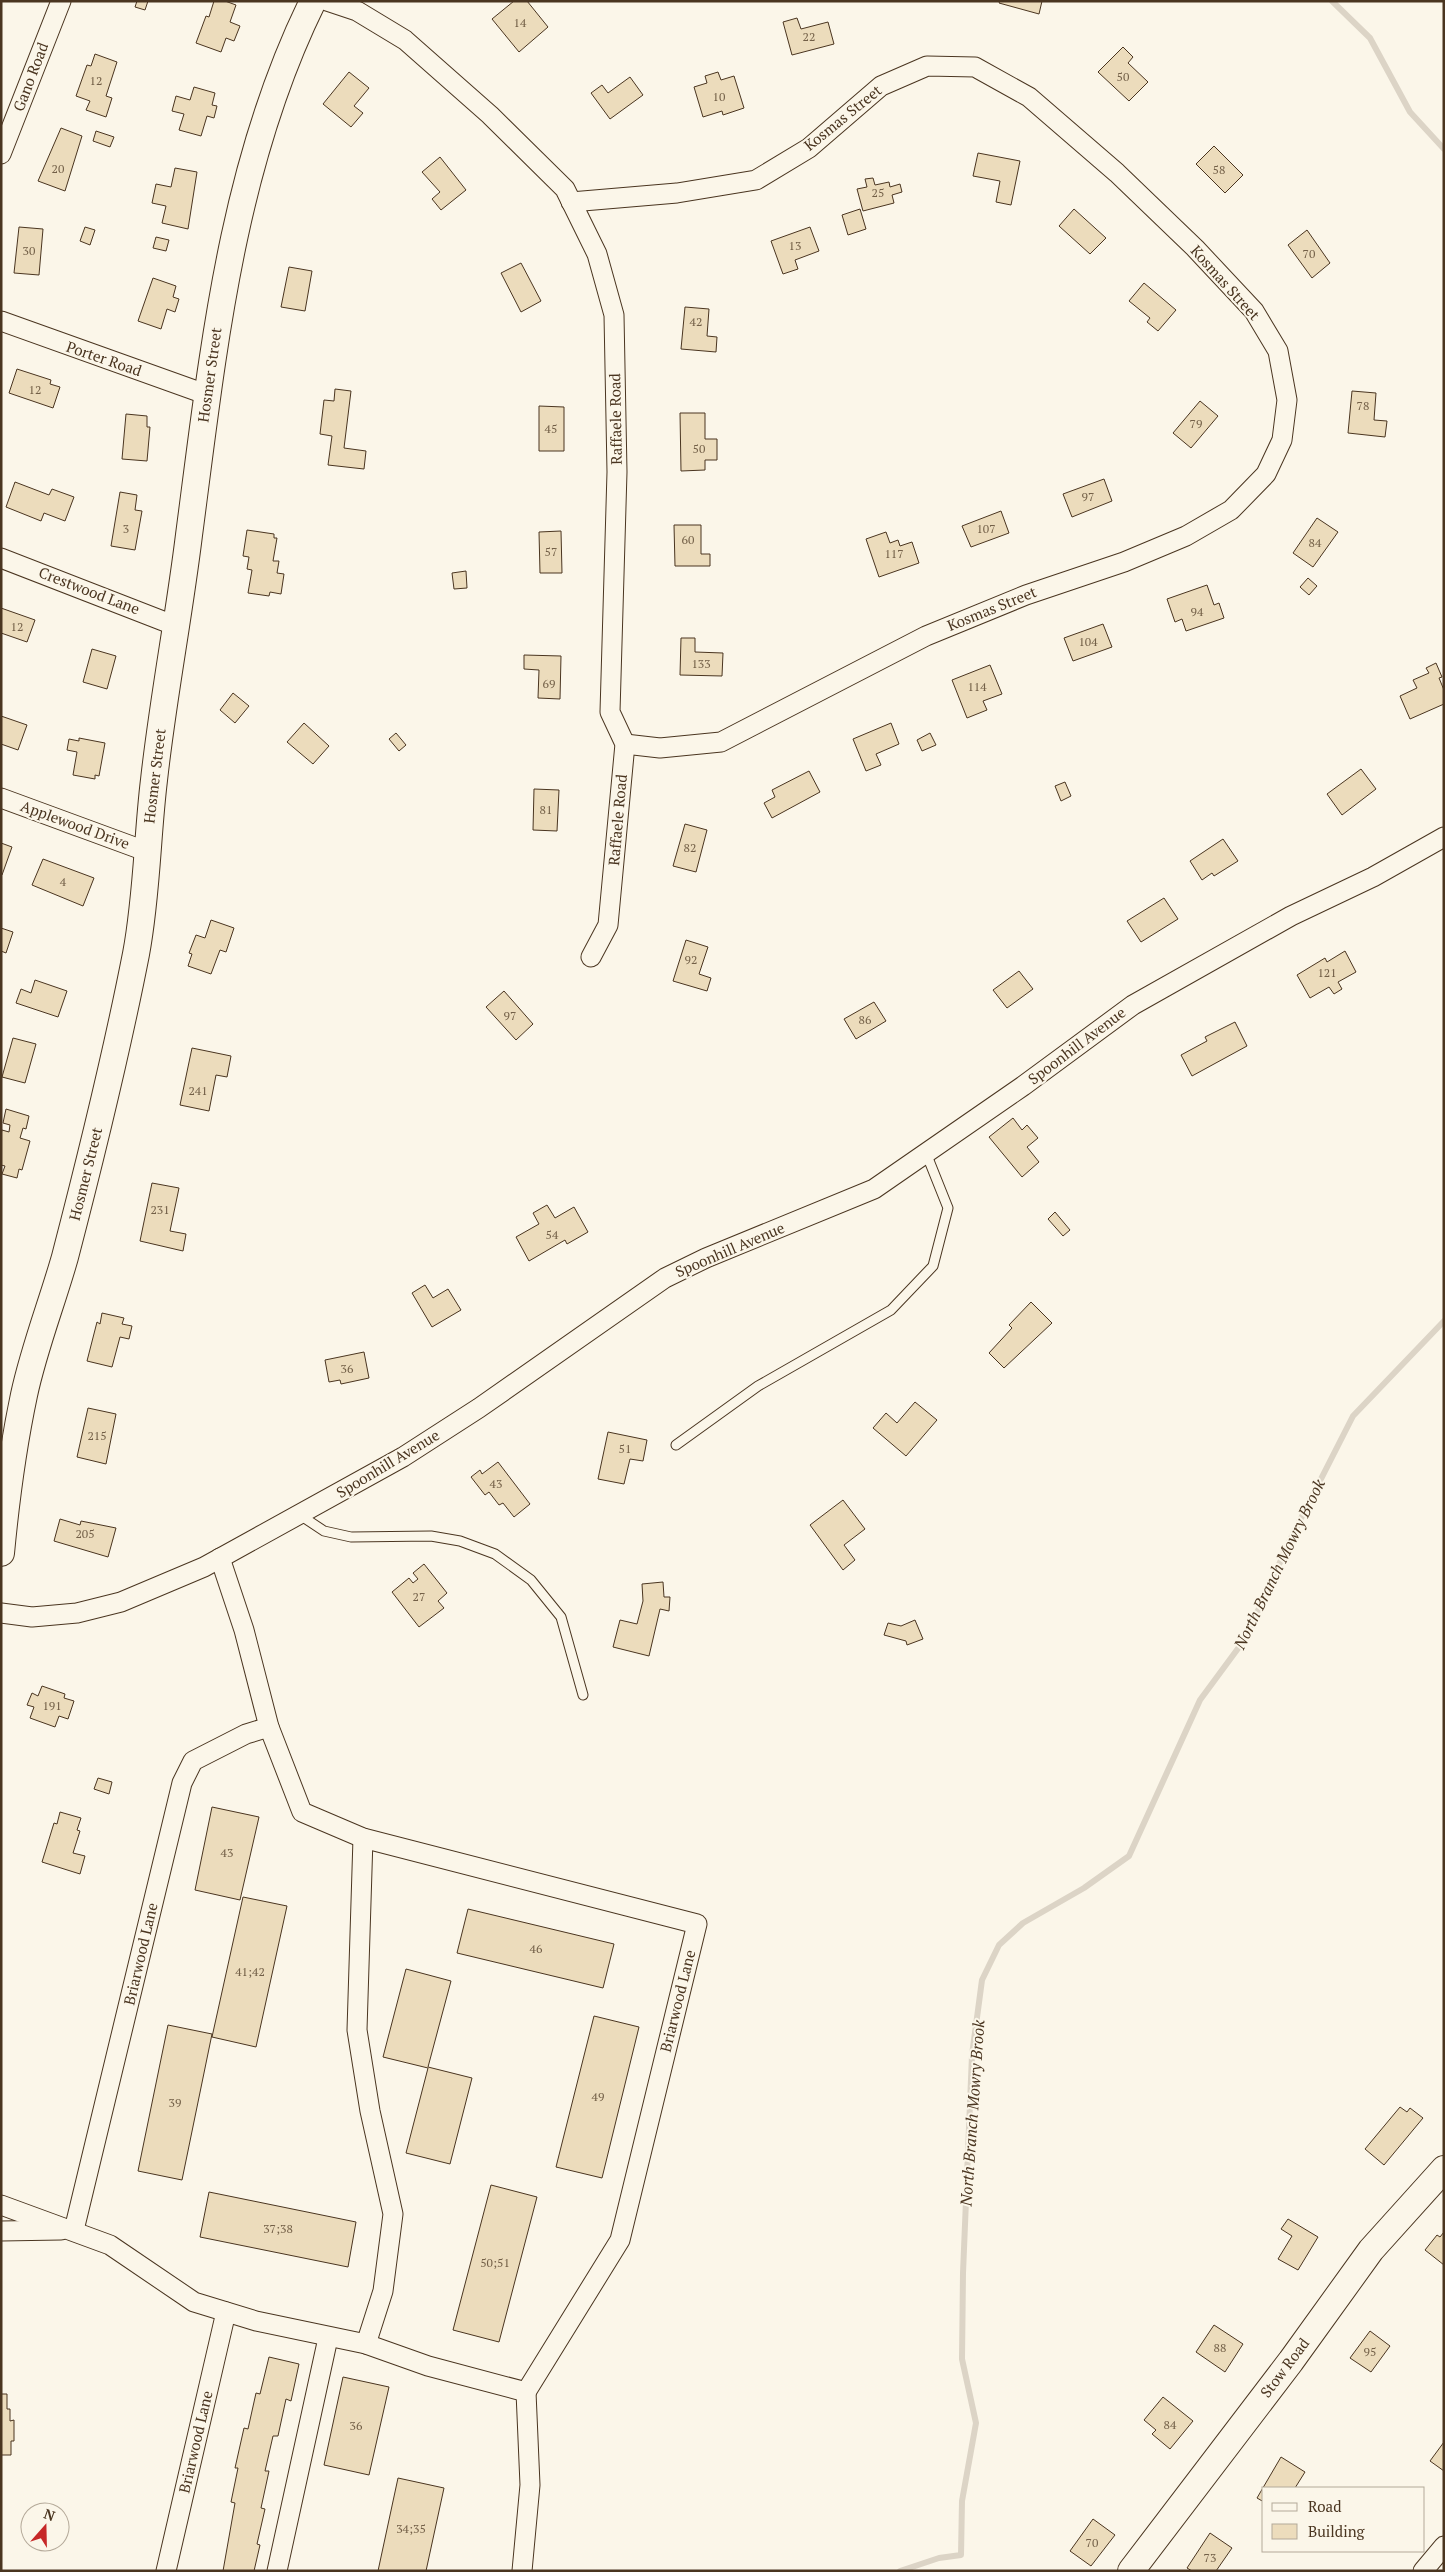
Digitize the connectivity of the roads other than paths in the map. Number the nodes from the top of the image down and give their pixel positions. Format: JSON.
{"nodes":[{"id":1,"x":61,"y":1,"type":"edge"},
{"id":2,"x":313,"y":1,"type":"edge"},
{"id":3,"x":326,"y":1,"type":"edge"},
{"id":4,"x":1,"y":154,"type":"edge"},
{"id":5,"x":571,"y":202,"type":"junction"},
{"id":6,"x":1,"y":321,"type":"edge"},
{"id":7,"x":208,"y":395,"type":"junction"},
{"id":8,"x":1,"y":558,"type":"edge"},
{"id":9,"x":176,"y":626,"type":"junction"},
{"id":10,"x":626,"y":744,"type":"junction"},
{"id":11,"x":1,"y":798,"type":"edge"},
{"id":12,"x":1444,"y":837,"type":"edge"},
{"id":13,"x":148,"y":852,"type":"junction"},
{"id":14,"x":591,"y":957,"type":"dead end"},
{"id":15,"x":926,"y":1153,"type":"junction"},
{"id":16,"x":676,"y":1445,"type":"dead end"},
{"id":17,"x":6,"y":1464,"type":"edge"},
{"id":18,"x":300,"y":1515,"type":"junction"},
{"id":19,"x":1,"y":1553,"type":"edge"},
{"id":20,"x":220,"y":1558,"type":"junction"},
{"id":21,"x":1,"y":1613,"type":"edge"},
{"id":22,"x":583,"y":1695,"type":"dead end"},
{"id":23,"x":269,"y":1727,"type":"junction"},
{"id":24,"x":363,"y":1838,"type":"junction"},
{"id":25,"x":1444,"y":2169,"type":"edge"},
{"id":26,"x":1,"y":2205,"type":"edge"},
{"id":27,"x":74,"y":2230,"type":"junction"},
{"id":28,"x":1,"y":2231,"type":"edge"},
{"id":29,"x":226,"y":2312,"type":"junction"},
{"id":30,"x":328,"y":2338,"type":"junction"},
{"id":31,"x":366,"y":2344,"type":"junction"},
{"id":32,"x":526,"y":2392,"type":"junction"},
{"id":33,"x":1444,"y":2546,"type":"edge"},
{"id":34,"x":166,"y":2571,"type":"edge"},
{"id":35,"x":277,"y":2571,"type":"edge"},
{"id":36,"x":522,"y":2571,"type":"edge"},
{"id":37,"x":1131,"y":2571,"type":"edge"},
{"id":38,"x":1423,"y":2571,"type":"edge"}],
"edges":[{"from":1,"to":4,"type":"street","name":"Gano Road"},
{"from":2,"to":7,"type":"street","name":"Hosmer Street"},
{"from":3,"to":5,"type":"street","name":"Raffaele Road"},
{"from":5,"to":10,"type":"street","name":"Raffaele Road"},
{"from":5,"to":10,"type":"street","name":"Kosmas Street"},
{"from":6,"to":7,"type":"street","name":"Porter Road"},
{"from":7,"to":9,"type":"street","name":"Hosmer Street"},
{"from":8,"to":9,"type":"street","name":"Crestwood Lane"},
{"from":9,"to":13,"type":"street","name":"Hosmer Street"},
{"from":10,"to":14,"type":"street","name":"Raffaele Road"},
{"from":11,"to":13,"type":"street","name":"Applewood Drive"},
{"from":12,"to":15,"type":"street","name":"Spoonhill Avenue"},
{"from":13,"to":17,"type":"street","name":"Hosmer Street"},
{"from":15,"to":16,"type":"lane"},
{"from":15,"to":18,"type":"street","name":"Spoonhill Avenue"},
{"from":17,"to":19,"type":"street","name":"Hosmer Street"},
{"from":18,"to":20,"type":"street","name":"Spoonhill Avenue"},
{"from":18,"to":22,"type":"lane"},
{"from":20,"to":21,"type":"street","name":"Spoonhill Avenue"},
{"from":20,"to":23,"type":"street","name":"Briarwood Lane"},
{"from":23,"to":24,"type":"street","name":"Briarwood Lane"},
{"from":23,"to":27,"type":"street","name":"Briarwood Lane"},
{"from":24,"to":31,"type":"street"},
{"from":24,"to":32,"type":"street","name":"Briarwood Lane"},
{"from":25,"to":37,"type":"street","name":"Stow Road"},
{"from":26,"to":27,"type":"street"},
{"from":27,"to":28,"type":"street"},
{"from":27,"to":29,"type":"street"},
{"from":29,"to":30,"type":"street"},
{"from":29,"to":34,"type":"street","name":"Briarwood Lane"},
{"from":30,"to":31,"type":"street"},
{"from":30,"to":35,"type":"street"},
{"from":31,"to":32,"type":"street"},
{"from":32,"to":36,"type":"street"},
{"from":33,"to":38,"type":"street"}]}
